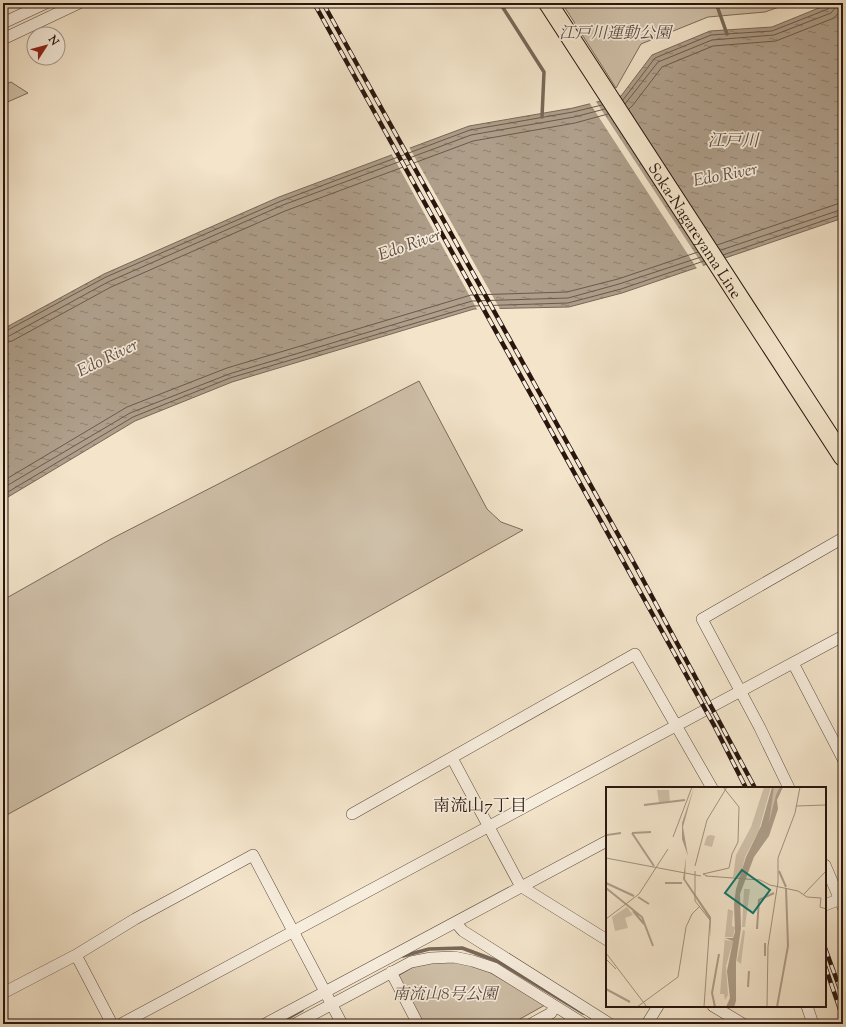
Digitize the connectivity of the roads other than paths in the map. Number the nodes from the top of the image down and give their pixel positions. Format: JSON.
{"nodes":[{"id":1,"x":46,"y":3,"type":"edge"},
{"id":2,"x":79,"y":3,"type":"edge"},
{"id":3,"x":548,"y":3,"type":"edge"},
{"id":4,"x":3,"y":23,"type":"edge"},
{"id":5,"x":3,"y":39,"type":"edge"},
{"id":6,"x":839,"y":450,"type":"edge"},
{"id":7,"x":843,"y":538,"type":"edge"},
{"id":8,"x":843,"y":636,"type":"edge"},
{"id":9,"x":793,"y":663,"type":"junction"},
{"id":10,"x":740,"y":691,"type":"junction"},
{"id":11,"x":676,"y":726,"type":"junction"},
{"id":12,"x":452,"y":758,"type":"junction"},
{"id":13,"x":843,"y":759,"type":"edge"},
{"id":14,"x":710,"y":787,"type":"edge"},
{"id":15,"x":788,"y":787,"type":"edge"},
{"id":16,"x":352,"y":814,"type":"dead end"},
{"id":17,"x":488,"y":827,"type":"junction"},
{"id":18,"x":606,"y":842,"type":"edge"},
{"id":19,"x":826,"y":867,"type":"edge"},
{"id":20,"x":522,"y":887,"type":"junction"},
{"id":21,"x":842,"y":902,"type":"edge"},
{"id":22,"x":826,"y":905,"type":"edge"},
{"id":23,"x":456,"y":923,"type":"junction"},
{"id":24,"x":606,"y":929,"type":"edge"},
{"id":25,"x":294,"y":931,"type":"junction"},
{"id":26,"x":596,"y":934,"type":"junction"},
{"id":27,"x":606,"y":939,"type":"edge"},
{"id":28,"x":76,"y":955,"type":"junction"},
{"id":29,"x":391,"y":972,"type":"junction"},
{"id":30,"x":326,"y":992,"type":"junction"},
{"id":31,"x":3,"y":993,"type":"edge"},
{"id":32,"x":332,"y":1004,"type":"junction"},
{"id":33,"x":555,"y":1006,"type":"junction"},
{"id":34,"x":657,"y":1007,"type":"edge"},
{"id":35,"x":715,"y":1007,"type":"edge"},
{"id":36,"x":807,"y":1007,"type":"edge"},
{"id":37,"x":112,"y":1024,"type":"edge"},
{"id":38,"x":121,"y":1024,"type":"edge"},
{"id":39,"x":265,"y":1024,"type":"edge"},
{"id":40,"x":295,"y":1024,"type":"edge"},
{"id":41,"x":342,"y":1024,"type":"edge"},
{"id":42,"x":418,"y":1024,"type":"edge"},
{"id":43,"x":531,"y":1024,"type":"edge"},
{"id":44,"x":584,"y":1024,"type":"edge"},
{"id":45,"x":610,"y":1024,"type":"edge"},
{"id":46,"x":647,"y":1024,"type":"edge"},
{"id":47,"x":743,"y":1024,"type":"edge"},
{"id":48,"x":813,"y":1024,"type":"edge"}],
"edges":[{"from":1,"to":4,"type":"street"},
{"from":2,"to":5,"type":"street"},
{"from":3,"to":6,"type":"main road","name":"Soka-Nagareyama Line"},
{"from":7,"to":10,"type":"street"},
{"from":8,"to":9,"type":"street"},
{"from":9,"to":10,"type":"street"},
{"from":9,"to":13,"type":"street"},
{"from":10,"to":11,"type":"street"},
{"from":10,"to":15,"type":"street"},
{"from":11,"to":12,"type":"street"},
{"from":11,"to":14,"type":"street"},
{"from":11,"to":17,"type":"street"},
{"from":12,"to":16,"type":"street"},
{"from":12,"to":17,"type":"street"},
{"from":17,"to":20,"type":"street"},
{"from":17,"to":25,"type":"street"},
{"from":18,"to":20,"type":"street"},
{"from":19,"to":21,"type":"street"},
{"from":20,"to":23,"type":"street"},
{"from":20,"to":26,"type":"street"},
{"from":21,"to":22,"type":"street"},
{"from":23,"to":30,"type":"street"},
{"from":23,"to":45,"type":"street"},
{"from":24,"to":26,"type":"street"},
{"from":25,"to":28,"type":"street"},
{"from":25,"to":30,"type":"street"},
{"from":25,"to":38,"type":"street"},
{"from":26,"to":27,"type":"street"},
{"from":28,"to":31,"type":"street"},
{"from":28,"to":37,"type":"street"},
{"from":29,"to":32,"type":"street"},
{"from":29,"to":33,"type":"street"},
{"from":29,"to":42,"type":"street"},
{"from":30,"to":32,"type":"street"},
{"from":30,"to":39,"type":"street"},
{"from":32,"to":40,"type":"street"},
{"from":32,"to":41,"type":"street"},
{"from":33,"to":43,"type":"street"},
{"from":33,"to":44,"type":"street"},
{"from":34,"to":46,"type":"street"},
{"from":35,"to":47,"type":"street"},
{"from":36,"to":48,"type":"street"}]}
